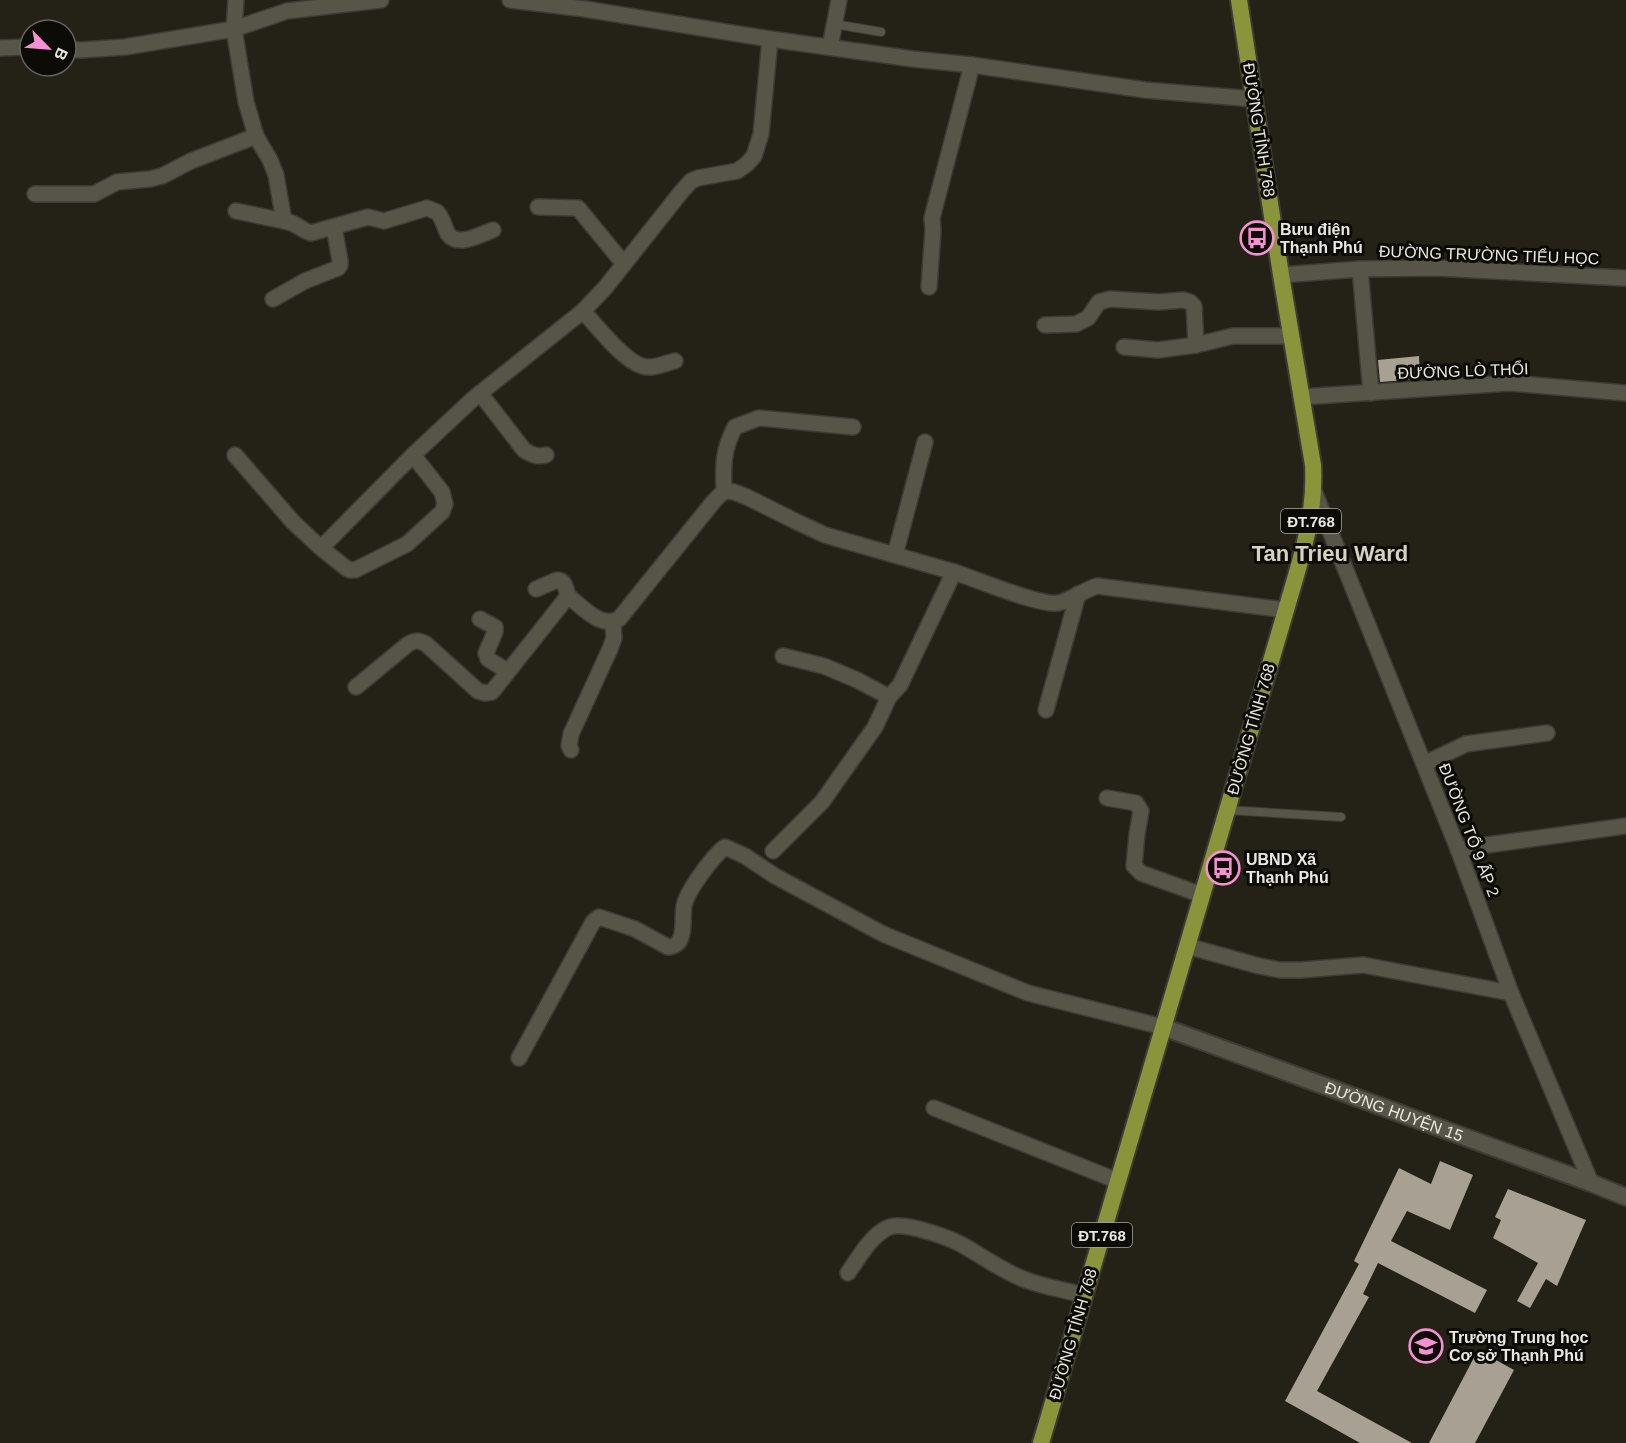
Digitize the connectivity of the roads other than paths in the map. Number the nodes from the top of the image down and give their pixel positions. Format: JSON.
{"nodes":[{"id":1,"x":236,"y":0,"type":"edge"},
{"id":2,"x":381,"y":0,"type":"edge"},
{"id":3,"x":510,"y":0,"type":"edge"},
{"id":4,"x":839,"y":0,"type":"edge"},
{"id":5,"x":1239,"y":0,"type":"edge"},
{"id":6,"x":585,"y":4,"type":"edge"},
{"id":7,"x":834,"y":24,"type":"junction"},
{"id":8,"x":234,"y":29,"type":"junction"},
{"id":9,"x":881,"y":32,"type":"dead end"},
{"id":10,"x":770,"y":39,"type":"junction"},
{"id":11,"x":18,"y":47,"type":"edge"},
{"id":12,"x":830,"y":47,"type":"junction"},
{"id":13,"x":0,"y":48,"type":"edge"},
{"id":14,"x":78,"y":49,"type":"edge"},
{"id":15,"x":972,"y":65,"type":"junction"},
{"id":16,"x":1254,"y":99,"type":"junction"},
{"id":17,"x":256,"y":136,"type":"junction"},
{"id":18,"x":35,"y":194,"type":"dead end"},
{"id":19,"x":538,"y":207,"type":"dead end"},
{"id":20,"x":236,"y":211,"type":"dead end"},
{"id":21,"x":284,"y":221,"type":"junction"},
{"id":22,"x":334,"y":227,"type":"junction"},
{"id":23,"x":493,"y":230,"type":"dead end"},
{"id":24,"x":624,"y":264,"type":"junction"},
{"id":25,"x":1360,"y":268,"type":"junction"},
{"id":26,"x":1281,"y":275,"type":"junction"},
{"id":27,"x":1624,"y":278,"type":"dead end"},
{"id":28,"x":929,"y":287,"type":"dead end"},
{"id":29,"x":273,"y":299,"type":"dead end"},
{"id":30,"x":583,"y":311,"type":"junction"},
{"id":31,"x":1045,"y":325,"type":"dead end"},
{"id":32,"x":1291,"y":336,"type":"junction"},
{"id":33,"x":1196,"y":345,"type":"junction"},
{"id":34,"x":1124,"y":347,"type":"dead end"},
{"id":35,"x":675,"y":361,"type":"dead end"},
{"id":36,"x":480,"y":393,"type":"junction"},
{"id":37,"x":1371,"y":393,"type":"junction"},
{"id":38,"x":1626,"y":393,"type":"edge"},
{"id":39,"x":1301,"y":397,"type":"junction"},
{"id":40,"x":853,"y":427,"type":"dead end"},
{"id":41,"x":925,"y":442,"type":"dead end"},
{"id":42,"x":235,"y":455,"type":"dead end"},
{"id":43,"x":413,"y":455,"type":"junction"},
{"id":44,"x":546,"y":455,"type":"dead end"},
{"id":45,"x":724,"y":491,"type":"junction"},
{"id":46,"x":1314,"y":491,"type":"junction"},
{"id":47,"x":321,"y":548,"type":"junction"},
{"id":48,"x":895,"y":555,"type":"junction"},
{"id":49,"x":954,"y":572,"type":"junction"},
{"id":50,"x":536,"y":589,"type":"dead end"},
{"id":51,"x":1078,"y":594,"type":"junction"},
{"id":52,"x":568,"y":596,"type":"junction"},
{"id":53,"x":1286,"y":610,"type":"junction"},
{"id":54,"x":480,"y":619,"type":"dead end"},
{"id":55,"x":613,"y":622,"type":"junction"},
{"id":56,"x":783,"y":656,"type":"dead end"},
{"id":57,"x":507,"y":671,"type":"junction"},
{"id":58,"x":356,"y":687,"type":"dead end"},
{"id":59,"x":890,"y":697,"type":"junction"},
{"id":60,"x":1046,"y":710,"type":"dead end"},
{"id":61,"x":1547,"y":733,"type":"dead end"},
{"id":62,"x":571,"y":750,"type":"dead end"},
{"id":63,"x":1424,"y":764,"type":"junction"},
{"id":64,"x":1107,"y":798,"type":"dead end"},
{"id":65,"x":1227,"y":810,"type":"junction"},
{"id":66,"x":1341,"y":817,"type":"dead end"},
{"id":67,"x":1626,"y":826,"type":"edge"},
{"id":68,"x":1458,"y":849,"type":"junction"},
{"id":69,"x":773,"y":851,"type":"dead end"},
{"id":70,"x":1202,"y":895,"type":"junction"},
{"id":71,"x":1187,"y":946,"type":"junction"},
{"id":72,"x":1511,"y":993,"type":"junction"},
{"id":73,"x":1163,"y":1027,"type":"junction"},
{"id":74,"x":519,"y":1058,"type":"dead end"},
{"id":75,"x":934,"y":1108,"type":"dead end"},
{"id":76,"x":1118,"y":1181,"type":"junction"},
{"id":77,"x":1591,"y":1183,"type":"junction"},
{"id":78,"x":1626,"y":1197,"type":"edge"},
{"id":79,"x":848,"y":1273,"type":"dead end"},
{"id":80,"x":1084,"y":1295,"type":"junction"},
{"id":81,"x":1041,"y":1443,"type":"edge"}],
"edges":[{"from":1,"to":8,"type":"street"},
{"from":2,"to":8,"type":"street"},
{"from":3,"to":6,"type":"street"},
{"from":4,"to":7,"type":"street"},
{"from":5,"to":16,"type":"main road","name":"ĐƯỜNG TỈNH 768","number":"ĐT.768"},
{"from":6,"to":10,"type":"street"},
{"from":7,"to":9,"type":"lane"},
{"from":7,"to":12,"type":"street"},
{"from":8,"to":14,"type":"street"},
{"from":8,"to":17,"type":"street"},
{"from":10,"to":12,"type":"street"},
{"from":10,"to":24,"type":"street"},
{"from":11,"to":13,"type":"street"},
{"from":12,"to":15,"type":"street"},
{"from":15,"to":16,"type":"street"},
{"from":15,"to":28,"type":"street"},
{"from":16,"to":26,"type":"main road","name":"ĐƯỜNG TỈNH 768","number":"ĐT.768"},
{"from":17,"to":18,"type":"street"},
{"from":17,"to":21,"type":"street"},
{"from":19,"to":24,"type":"street"},
{"from":20,"to":21,"type":"street"},
{"from":21,"to":22,"type":"street"},
{"from":22,"to":23,"type":"street"},
{"from":22,"to":29,"type":"street"},
{"from":24,"to":30,"type":"street"},
{"from":25,"to":26,"type":"street","name":"ĐƯỜNG TRƯỜNG TIỂU HỌC"},
{"from":25,"to":27,"type":"street","name":"ĐƯỜNG TRƯỜNG TIỂU HỌC"},
{"from":25,"to":37,"type":"street"},
{"from":26,"to":32,"type":"main road","name":"ĐƯỜNG TỈNH 768","number":"ĐT.768"},
{"from":30,"to":35,"type":"street"},
{"from":30,"to":36,"type":"street"},
{"from":31,"to":33,"type":"street"},
{"from":32,"to":33,"type":"street"},
{"from":32,"to":39,"type":"main road","name":"ĐƯỜNG TỈNH 768","number":"ĐT.768"},
{"from":33,"to":34,"type":"street"},
{"from":36,"to":43,"type":"street"},
{"from":36,"to":44,"type":"street"},
{"from":37,"to":38,"type":"street","name":"ĐƯỜNG LÒ THỔI"},
{"from":37,"to":39,"type":"street","name":"ĐƯỜNG LÒ THỔI"},
{"from":39,"to":46,"type":"main road","name":"ĐƯỜNG TỈNH 768","number":"ĐT.768"},
{"from":40,"to":45,"type":"street"},
{"from":41,"to":48,"type":"street"},
{"from":42,"to":47,"type":"street"},
{"from":43,"to":47,"type":"street"},
{"from":43,"to":47,"type":"street"},
{"from":45,"to":48,"type":"street"},
{"from":45,"to":55,"type":"street"},
{"from":46,"to":53,"type":"main road","name":"ĐƯỜNG TỈNH 768","number":"ĐT.768"},
{"from":46,"to":63,"type":"street","name":"ĐƯỜNG TỔ 9 ẤP 2"},
{"from":48,"to":49,"type":"street"},
{"from":49,"to":51,"type":"street"},
{"from":49,"to":59,"type":"street"},
{"from":50,"to":52,"type":"street"},
{"from":51,"to":53,"type":"street"},
{"from":51,"to":60,"type":"street"},
{"from":52,"to":55,"type":"street"},
{"from":52,"to":57,"type":"street"},
{"from":53,"to":65,"type":"main road","name":"ĐƯỜNG TỈNH 768","number":"ĐT.768"},
{"from":54,"to":57,"type":"street"},
{"from":55,"to":62,"type":"street"},
{"from":56,"to":59,"type":"street"},
{"from":57,"to":58,"type":"street"},
{"from":59,"to":69,"type":"street"},
{"from":61,"to":63,"type":"street"},
{"from":63,"to":68,"type":"street","name":"ĐƯỜNG TỔ 9 ẤP 2"},
{"from":64,"to":70,"type":"street"},
{"from":65,"to":66,"type":"lane"},
{"from":65,"to":70,"type":"main road","name":"ĐƯỜNG TỈNH 768","number":"ĐT.768"},
{"from":67,"to":68,"type":"street"},
{"from":68,"to":72,"type":"street","name":"ĐƯỜNG TỔ 9 ẤP 2"},
{"from":70,"to":71,"type":"main road","name":"ĐƯỜNG TỈNH 768","number":"ĐT.768"},
{"from":71,"to":72,"type":"street"},
{"from":71,"to":73,"type":"main road","name":"ĐƯỜNG TỈNH 768","number":"ĐT.768"},
{"from":72,"to":77,"type":"street","name":"ĐƯỜNG TỔ 9 ẤP 2"},
{"from":73,"to":74,"type":"street"},
{"from":73,"to":76,"type":"main road","name":"ĐƯỜNG TỈNH 768","number":"ĐT.768"},
{"from":73,"to":77,"type":"street","name":"ĐƯỜNG HUYỆN 15"},
{"from":75,"to":76,"type":"street"},
{"from":76,"to":80,"type":"main road","name":"ĐƯỜNG TỈNH 768","number":"ĐT.768"},
{"from":77,"to":78,"type":"street","name":"ĐƯỜNG HUYỆN 15"},
{"from":79,"to":80,"type":"street"},
{"from":80,"to":81,"type":"main road","name":"ĐƯỜNG TỈNH 768","number":"ĐT.768"}]}
